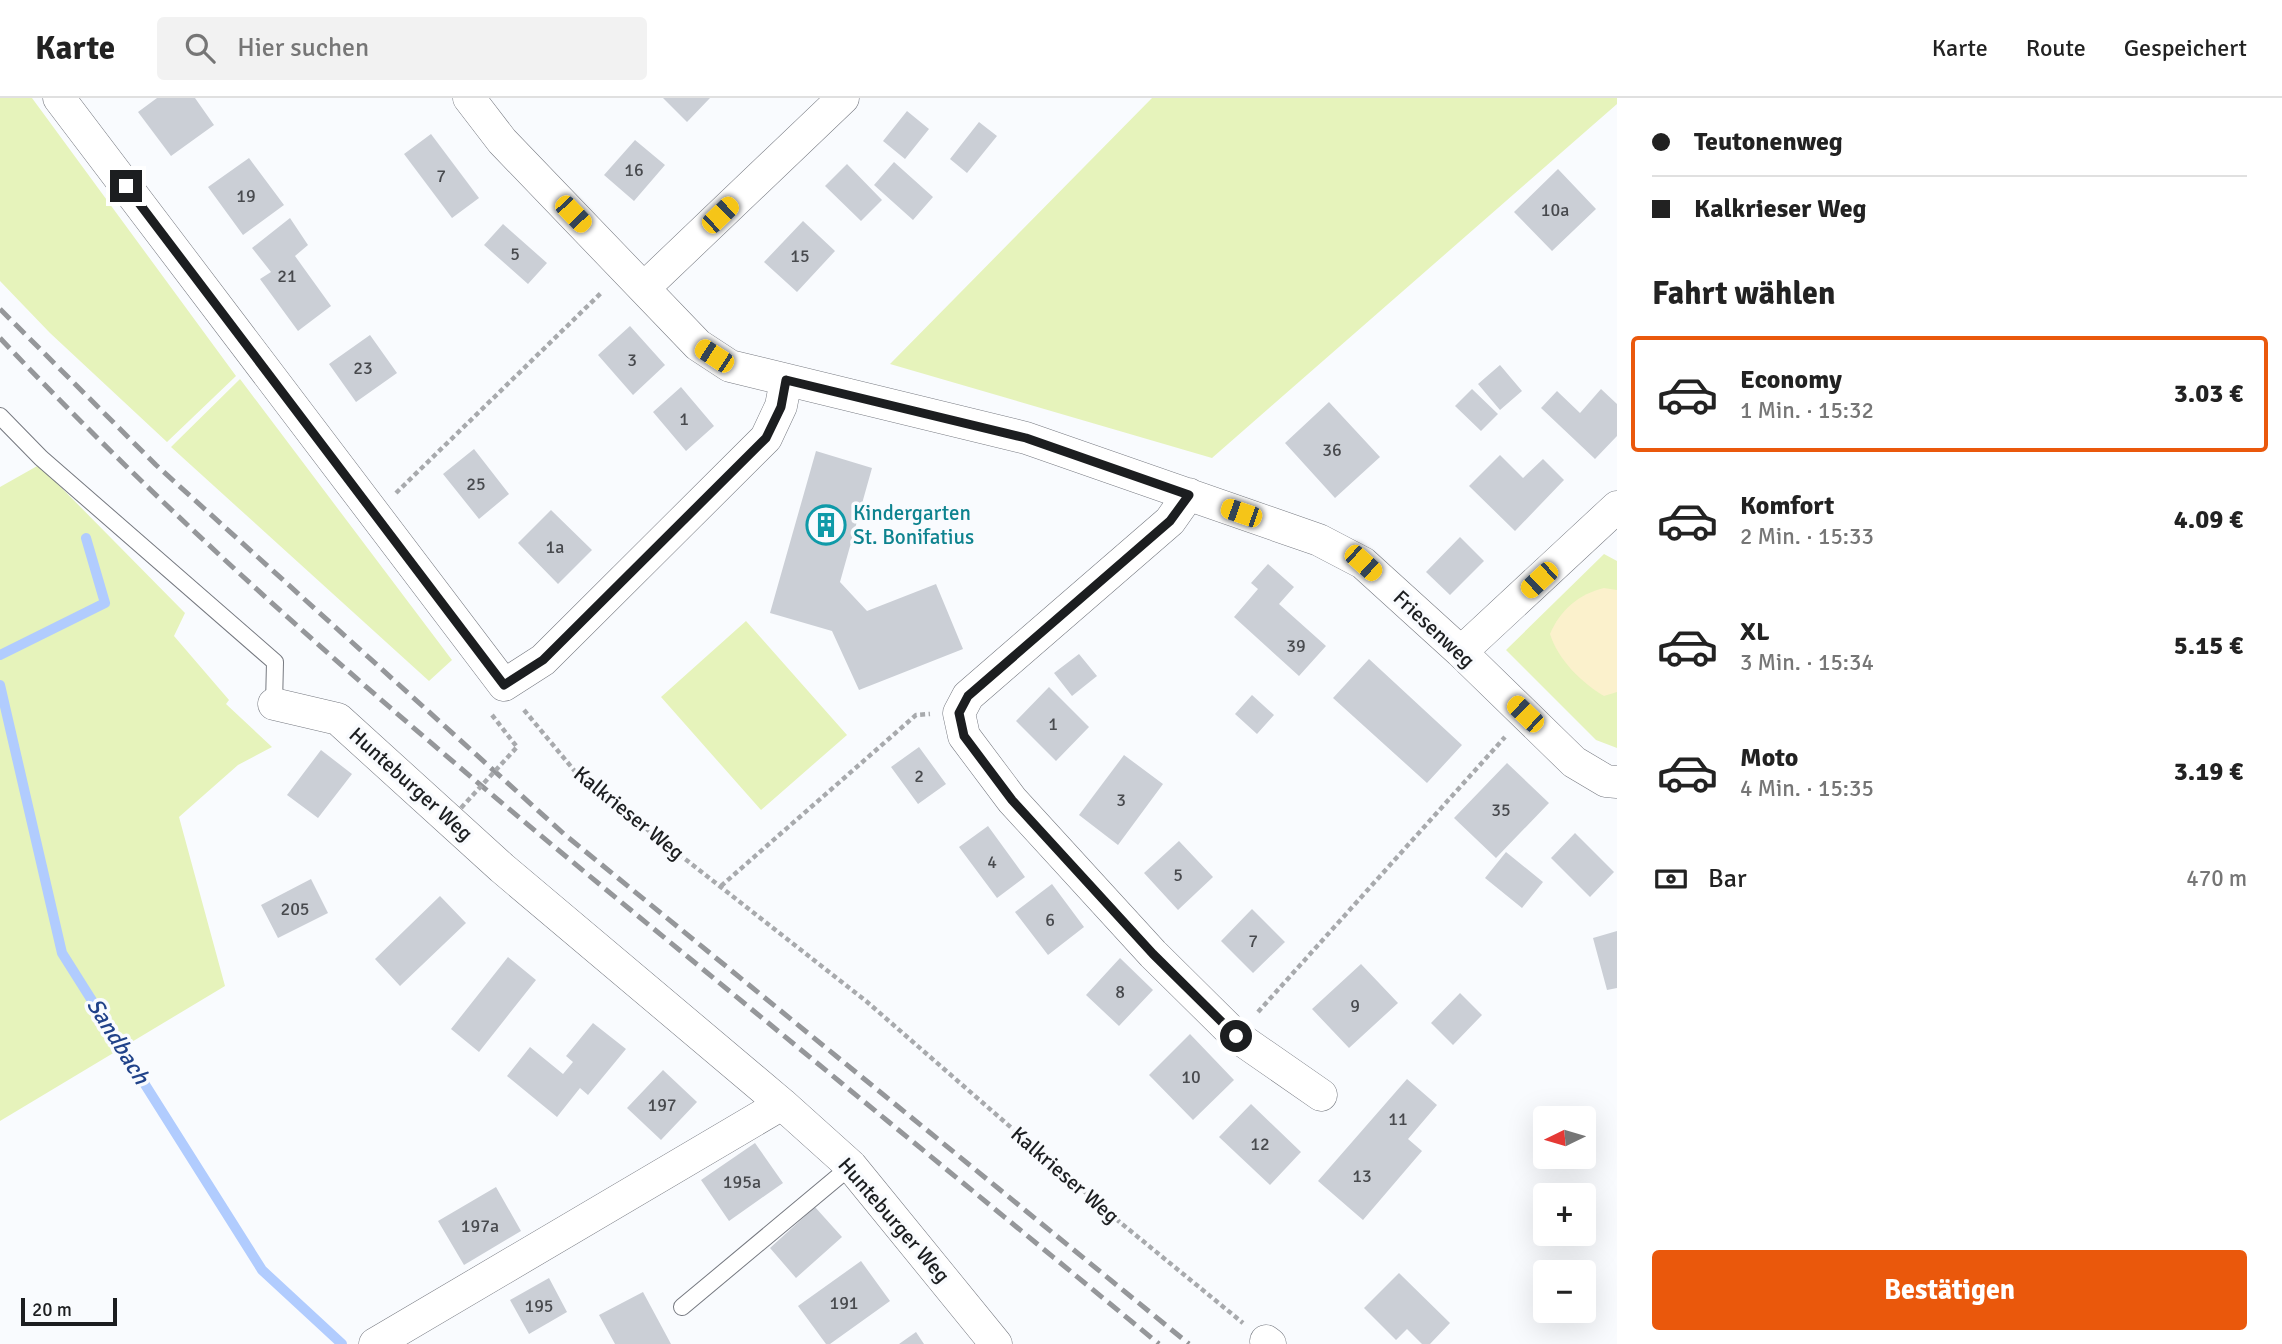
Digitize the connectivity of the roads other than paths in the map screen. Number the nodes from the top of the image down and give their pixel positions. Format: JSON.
{"nodes":[{"id":1,"x":60,"y":98,"type":"edge"},
{"id":2,"x":469,"y":98,"type":"edge"},
{"id":3,"x":843,"y":98,"type":"edge"},
{"id":4,"x":635,"y":278,"type":"junction"},
{"id":5,"x":786,"y":380,"type":"junction"},
{"id":6,"x":0,"y":416,"type":"edge"},
{"id":7,"x":1189,"y":495,"type":"junction"},
{"id":8,"x":1617,"y":507,"type":"edge"},
{"id":9,"x":1461,"y":652,"type":"junction"},
{"id":10,"x":274,"y":704,"type":"joint"},
{"id":11,"x":1617,"y":782,"type":"edge"},
{"id":12,"x":1321,"y":1095,"type":"dead end"},
{"id":13,"x":782,"y":1104,"type":"junction"},
{"id":14,"x":851,"y":1166,"type":"junction"},
{"id":15,"x":682,"y":1307,"type":"dead end"},
{"id":16,"x":375,"y":1344,"type":"edge"},
{"id":17,"x":996,"y":1344,"type":"edge"}],
"edges":[{"from":1,"to":5,"type":"street"},
{"from":2,"to":4,"type":"street","name":"Friesenweg"},
{"from":3,"to":4,"type":"street"},
{"from":4,"to":5,"type":"street","name":"Friesenweg"},
{"from":5,"to":7,"type":"street","name":"Friesenweg"},
{"from":6,"to":10,"type":"lane","name":"Hunteburger Weg"},
{"from":7,"to":9,"type":"street","name":"Friesenweg"},
{"from":7,"to":12,"type":"street"},
{"from":8,"to":9,"type":"street"},
{"from":9,"to":11,"type":"street","name":"Friesenweg"},
{"from":10,"to":13,"type":"street","name":"Hunteburger Weg"},
{"from":13,"to":14,"type":"street","name":"Hunteburger Weg"},
{"from":13,"to":16,"type":"street"},
{"from":14,"to":15,"type":"lane"},
{"from":14,"to":17,"type":"street","name":"Hunteburger Weg"}]}
